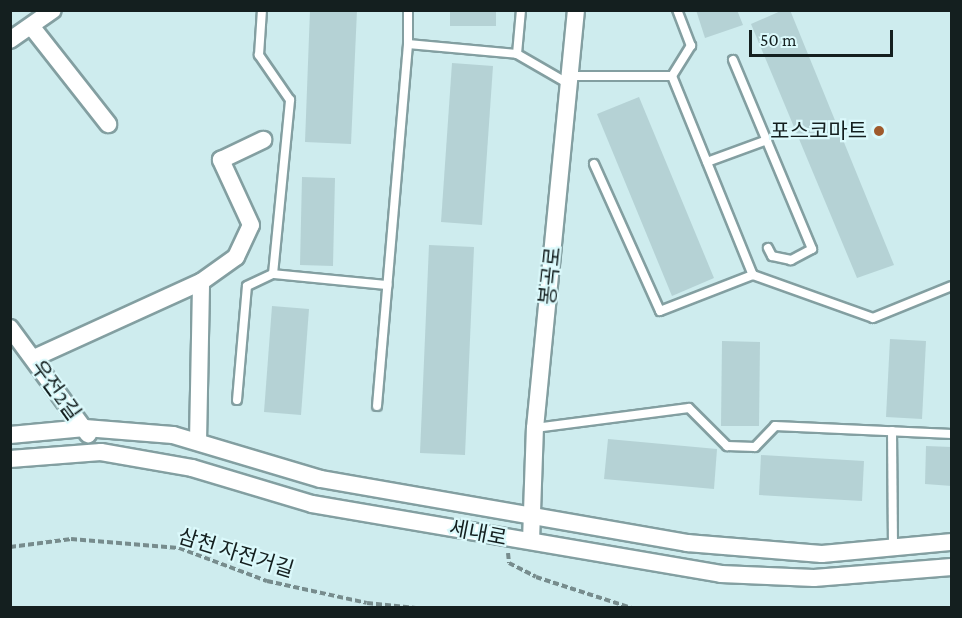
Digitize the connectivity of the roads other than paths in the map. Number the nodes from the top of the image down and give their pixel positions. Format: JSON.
{"nodes":[{"id":1,"x":53,"y":10,"type":"edge"},
{"id":2,"x":262,"y":10,"type":"edge"},
{"id":3,"x":408,"y":10,"type":"edge"},
{"id":4,"x":520,"y":10,"type":"edge"},
{"id":5,"x":576,"y":10,"type":"edge"},
{"id":6,"x":676,"y":10,"type":"edge"},
{"id":7,"x":32,"y":26,"type":"junction"},
{"id":8,"x":10,"y":40,"type":"edge"},
{"id":9,"x":408,"y":44,"type":"junction"},
{"id":10,"x":517,"y":54,"type":"junction"},
{"id":11,"x":733,"y":60,"type":"dead end"},
{"id":12,"x":672,"y":76,"type":"junction"},
{"id":13,"x":570,"y":80,"type":"junction"},
{"id":14,"x":108,"y":124,"type":"dead end"},
{"id":15,"x":263,"y":140,"type":"dead end"},
{"id":16,"x":767,"y":140,"type":"junction"},
{"id":17,"x":707,"y":162,"type":"junction"},
{"id":18,"x":594,"y":164,"type":"dead end"},
{"id":19,"x":768,"y":248,"type":"dead end"},
{"id":20,"x":273,"y":273,"type":"junction"},
{"id":21,"x":753,"y":275,"type":"junction"},
{"id":22,"x":201,"y":282,"type":"junction"},
{"id":23,"x":387,"y":285,"type":"junction"},
{"id":24,"x":951,"y":286,"type":"edge"},
{"id":25,"x":10,"y":328,"type":"edge"},
{"id":26,"x":34,"y":358,"type":"junction"},
{"id":27,"x":237,"y":400,"type":"dead end"},
{"id":28,"x":377,"y":406,"type":"dead end"},
{"id":29,"x":85,"y":428,"type":"junction"},
{"id":30,"x":535,"y":428,"type":"junction"},
{"id":31,"x":892,"y":431,"type":"junction"},
{"id":32,"x":951,"y":434,"type":"edge"},
{"id":33,"x":10,"y":435,"type":"edge"},
{"id":34,"x":198,"y":442,"type":"junction"},
{"id":35,"x":101,"y":452,"type":"junction"},
{"id":36,"x":10,"y":459,"type":"edge"},
{"id":37,"x":531,"y":514,"type":"junction"},
{"id":38,"x":531,"y":541,"type":"junction"},
{"id":39,"x":951,"y":542,"type":"edge"},
{"id":40,"x":893,"y":550,"type":"junction"},
{"id":41,"x":951,"y":567,"type":"edge"}],
"edges":[{"from":1,"to":7,"type":"street"},
{"from":2,"to":20,"type":"lane"},
{"from":3,"to":9,"type":"lane"},
{"from":4,"to":10,"type":"lane"},
{"from":5,"to":13,"type":"street","name":"봉곡로"},
{"from":6,"to":12,"type":"lane"},
{"from":7,"to":8,"type":"street"},
{"from":7,"to":14,"type":"street"},
{"from":9,"to":10,"type":"lane"},
{"from":9,"to":23,"type":"lane"},
{"from":10,"to":13,"type":"lane"},
{"from":11,"to":16,"type":"lane"},
{"from":12,"to":13,"type":"lane"},
{"from":12,"to":17,"type":"lane"},
{"from":13,"to":30,"type":"street","name":"봉곡로"},
{"from":15,"to":22,"type":"street"},
{"from":16,"to":17,"type":"lane"},
{"from":16,"to":19,"type":"lane"},
{"from":17,"to":21,"type":"lane"},
{"from":18,"to":21,"type":"lane"},
{"from":20,"to":23,"type":"lane"},
{"from":20,"to":27,"type":"lane"},
{"from":21,"to":24,"type":"lane"},
{"from":22,"to":26,"type":"street"},
{"from":22,"to":34,"type":"street"},
{"from":23,"to":28,"type":"lane"},
{"from":25,"to":26,"type":"street","name":"우전2길"},
{"from":26,"to":29,"type":"street","name":"우전2길"},
{"from":29,"to":33,"type":"street","name":"세내로"},
{"from":29,"to":34,"type":"street","name":"세내로"},
{"from":29,"to":35,"type":"street","name":"우전2길"},
{"from":30,"to":31,"type":"lane"},
{"from":30,"to":37,"type":"street","name":"봉곡로"},
{"from":31,"to":32,"type":"lane"},
{"from":31,"to":40,"type":"lane"},
{"from":34,"to":37,"type":"street","name":"세내로"},
{"from":35,"to":36,"type":"street","name":"세내로"},
{"from":35,"to":38,"type":"street","name":"세내로"},
{"from":37,"to":38,"type":"street","name":"봉곡로"},
{"from":37,"to":40,"type":"street","name":"세내로"},
{"from":38,"to":41,"type":"street","name":"세내로"},
{"from":39,"to":40,"type":"street","name":"세내로"}]}
